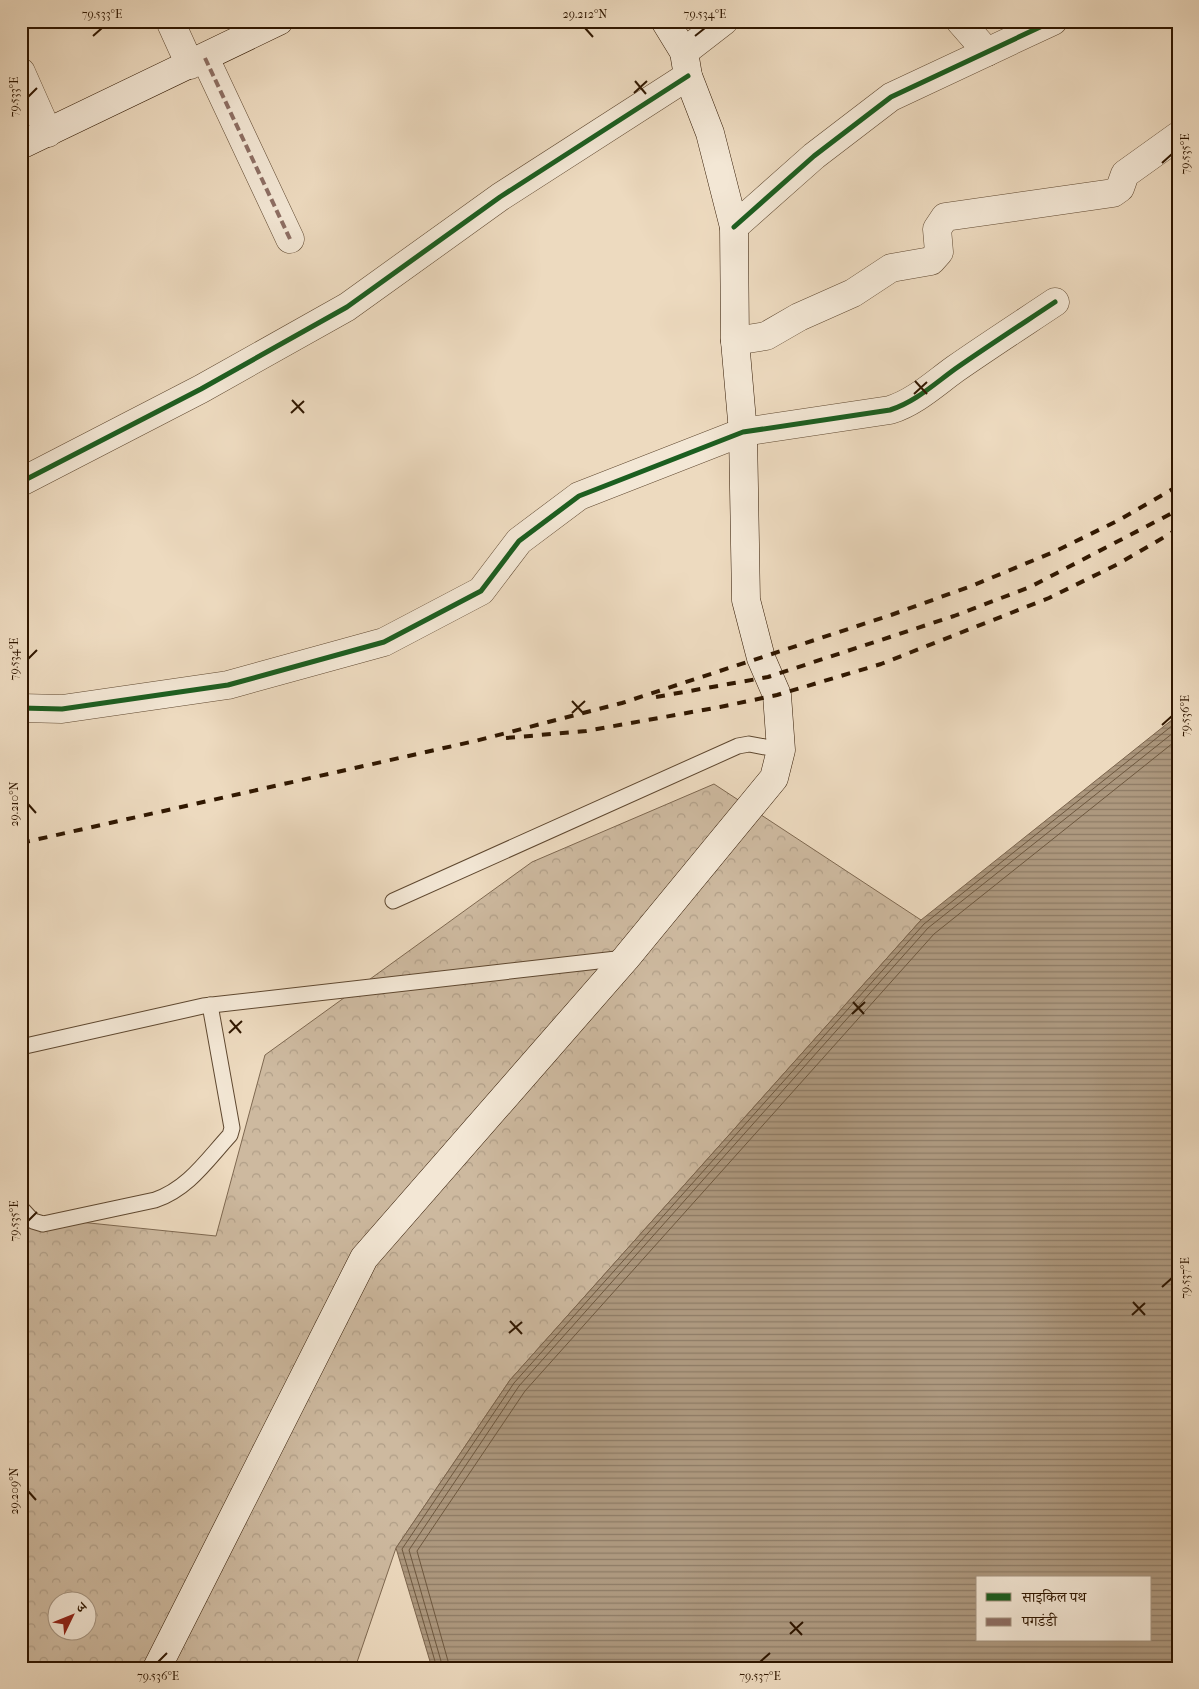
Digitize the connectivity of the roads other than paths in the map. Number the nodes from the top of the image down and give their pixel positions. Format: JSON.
{"nodes":[{"id":1,"x":170,"y":21,"type":"edge"},
{"id":2,"x":279,"y":21,"type":"edge"},
{"id":3,"x":665,"y":21,"type":"edge"},
{"id":4,"x":724,"y":21,"type":"edge"},
{"id":5,"x":960,"y":21,"type":"edge"},
{"id":6,"x":1053,"y":21,"type":"edge"},
{"id":7,"x":987,"y":52,"type":"junction"},
{"id":8,"x":197,"y":62,"type":"junction"},
{"id":9,"x":686,"y":64,"type":"junction"},
{"id":10,"x":21,"y":72,"type":"edge"},
{"id":11,"x":48,"y":133,"type":"junction"},
{"id":12,"x":1178,"y":136,"type":"edge"},
{"id":13,"x":21,"y":145,"type":"edge"},
{"id":14,"x":734,"y":227,"type":"junction"},
{"id":15,"x":290,"y":239,"type":"dead end"},
{"id":16,"x":1055,"y":302,"type":"dead end"},
{"id":17,"x":736,"y":342,"type":"junction"},
{"id":18,"x":743,"y":432,"type":"junction"},
{"id":19,"x":21,"y":482,"type":"edge"},
{"id":20,"x":21,"y":708,"type":"edge"},
{"id":21,"x":781,"y":750,"type":"junction"},
{"id":22,"x":393,"y":901,"type":"dead end"},
{"id":23,"x":626,"y":958,"type":"junction"},
{"id":24,"x":210,"y":1005,"type":"junction"},
{"id":25,"x":21,"y":1047,"type":"edge"},
{"id":26,"x":21,"y":1208,"type":"edge"},
{"id":27,"x":157,"y":1668,"type":"edge"}],
"edges":[{"from":1,"to":8,"type":"street"},
{"from":2,"to":8,"type":"street"},
{"from":3,"to":9,"type":"street"},
{"from":4,"to":9,"type":"street"},
{"from":5,"to":7,"type":"street"},
{"from":6,"to":7,"type":"street"},
{"from":7,"to":14,"type":"street"},
{"from":8,"to":11,"type":"street"},
{"from":8,"to":15,"type":"street"},
{"from":9,"to":14,"type":"street"},
{"from":9,"to":19,"type":"street"},
{"from":10,"to":11,"type":"street"},
{"from":11,"to":13,"type":"street"},
{"from":12,"to":17,"type":"street"},
{"from":14,"to":17,"type":"street"},
{"from":16,"to":18,"type":"street"},
{"from":17,"to":18,"type":"street"},
{"from":18,"to":20,"type":"street"},
{"from":18,"to":21,"type":"street"},
{"from":21,"to":22,"type":"lane"},
{"from":21,"to":23,"type":"street"},
{"from":23,"to":24,"type":"lane"},
{"from":23,"to":27,"type":"street"},
{"from":24,"to":25,"type":"lane"},
{"from":24,"to":26,"type":"lane"}]}
